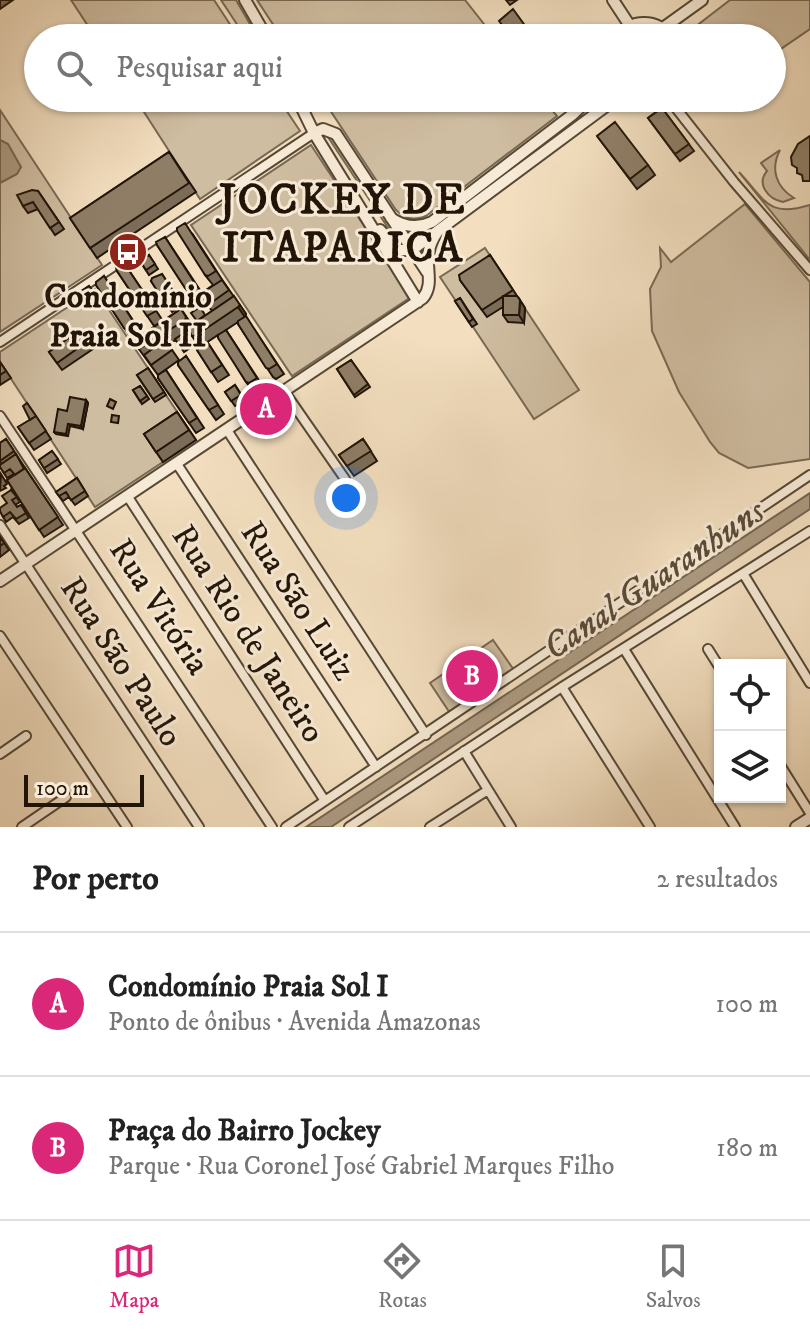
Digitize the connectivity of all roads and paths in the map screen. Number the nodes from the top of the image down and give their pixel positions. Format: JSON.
{"nodes":[{"id":1,"x":245,"y":0,"type":"edge"},
{"id":2,"x":613,"y":0,"type":"edge"},
{"id":3,"x":702,"y":0,"type":"edge"},
{"id":4,"x":259,"y":24,"type":"edge"},
{"id":5,"x":629,"y":24,"type":"edge"},
{"id":6,"x":669,"y":24,"type":"edge"},
{"id":7,"x":304,"y":112,"type":"edge"},
{"id":8,"x":575,"y":112,"type":"edge"},
{"id":9,"x":598,"y":112,"type":"edge"},
{"id":10,"x":679,"y":112,"type":"edge"},
{"id":11,"x":314,"y":133,"type":"junction"},
{"id":12,"x":356,"y":201,"type":"junction"},
{"id":13,"x":391,"y":218,"type":"junction"},
{"id":14,"x":438,"y":231,"type":"junction"},
{"id":15,"x":412,"y":250,"type":"junction"},
{"id":16,"x":810,"y":270,"type":"edge"},
{"id":17,"x":427,"y":272,"type":"junction"},
{"id":18,"x":418,"y":302,"type":"junction"},
{"id":19,"x":0,"y":342,"type":"edge"},
{"id":20,"x":284,"y":391,"type":"junction"},
{"id":21,"x":0,"y":416,"type":"edge"},
{"id":22,"x":227,"y":430,"type":"junction"},
{"id":23,"x":177,"y":464,"type":"junction"},
{"id":24,"x":810,"y":475,"type":"edge"},
{"id":25,"x":345,"y":479,"type":"dead end"},
{"id":26,"x":128,"y":497,"type":"junction"},
{"id":27,"x":0,"y":525,"type":"edge"},
{"id":28,"x":77,"y":530,"type":"junction"},
{"id":29,"x":810,"y":531,"type":"edge"},
{"id":30,"x":26,"y":564,"type":"junction"},
{"id":31,"x":744,"y":575,"type":"junction"},
{"id":32,"x":0,"y":581,"type":"edge"},
{"id":33,"x":0,"y":636,"type":"edge"},
{"id":34,"x":624,"y":649,"type":"junction"},
{"id":35,"x":708,"y":649,"type":"dead end"},
{"id":36,"x":714,"y":659,"type":"edge"},
{"id":37,"x":810,"y":683,"type":"edge"},
{"id":38,"x":562,"y":687,"type":"junction"},
{"id":39,"x":426,"y":735,"type":"junction"},
{"id":40,"x":26,"y":736,"type":"dead end"},
{"id":41,"x":464,"y":751,"type":"junction"},
{"id":42,"x":0,"y":754,"type":"edge"},
{"id":43,"x":376,"y":767,"type":"junction"},
{"id":44,"x":786,"y":775,"type":"edge"},
{"id":45,"x":488,"y":790,"type":"junction"},
{"id":46,"x":66,"y":797,"type":"dead end"},
{"id":47,"x":325,"y":801,"type":"junction"},
{"id":48,"x":810,"y":816,"type":"edge"},
{"id":49,"x":22,"y":827,"type":"edge"},
{"id":50,"x":127,"y":827,"type":"edge"},
{"id":51,"x":199,"y":827,"type":"edge"},
{"id":52,"x":272,"y":827,"type":"edge"},
{"id":53,"x":286,"y":827,"type":"edge"},
{"id":54,"x":349,"y":827,"type":"edge"},
{"id":55,"x":430,"y":827,"type":"edge"},
{"id":56,"x":511,"y":827,"type":"edge"},
{"id":57,"x":650,"y":827,"type":"edge"},
{"id":58,"x":735,"y":827,"type":"edge"},
{"id":59,"x":796,"y":827,"type":"edge"}],
"edges":[{"from":1,"to":4,"type":"street"},
{"from":2,"to":5,"type":"street"},
{"from":3,"to":6,"type":"street"},
{"from":7,"to":11,"type":"street"},
{"from":8,"to":13,"type":"street"},
{"from":9,"to":14,"type":"street"},
{"from":10,"to":16,"type":"street"},
{"from":11,"to":12,"type":"street"},
{"from":11,"to":13,"type":"street"},
{"from":11,"to":19,"type":"street"},
{"from":12,"to":15,"type":"street"},
{"from":12,"to":18,"type":"street"},
{"from":13,"to":15,"type":"street"},
{"from":14,"to":15,"type":"street"},
{"from":14,"to":17,"type":"street"},
{"from":15,"to":17,"type":"street"},
{"from":17,"to":18,"type":"street"},
{"from":18,"to":20,"type":"street"},
{"from":20,"to":22,"type":"street"},
{"from":20,"to":25,"type":"street"},
{"from":21,"to":28,"type":"street","name":"Rua Vitória"},
{"from":22,"to":23,"type":"street"},
{"from":22,"to":39,"type":"street"},
{"from":23,"to":26,"type":"street"},
{"from":23,"to":43,"type":"street","name":"Rua São Luiz"},
{"from":24,"to":39,"type":"street"},
{"from":26,"to":28,"type":"street"},
{"from":26,"to":47,"type":"street","name":"Rua Rio de Janeiro"},
{"from":27,"to":30,"type":"street","name":"Rua São Paulo"},
{"from":28,"to":30,"type":"street"},
{"from":28,"to":52,"type":"street","name":"Rua Vitória"},
{"from":29,"to":31,"type":"street"},
{"from":30,"to":32,"type":"street"},
{"from":30,"to":51,"type":"street","name":"Rua São Paulo"},
{"from":31,"to":34,"type":"street"},
{"from":31,"to":37,"type":"street"},
{"from":33,"to":50,"type":"street"},
{"from":34,"to":38,"type":"street"},
{"from":34,"to":58,"type":"street"},
{"from":35,"to":36,"type":"street"},
{"from":38,"to":41,"type":"street"},
{"from":38,"to":57,"type":"street"},
{"from":39,"to":43,"type":"street"},
{"from":40,"to":42,"type":"street"},
{"from":41,"to":45,"type":"street"},
{"from":41,"to":54,"type":"street"},
{"from":43,"to":47,"type":"street"},
{"from":44,"to":48,"type":"street"},
{"from":45,"to":55,"type":"street"},
{"from":45,"to":56,"type":"street"},
{"from":46,"to":49,"type":"street"},
{"from":47,"to":53,"type":"street"},
{"from":48,"to":59,"type":"street"}]}
